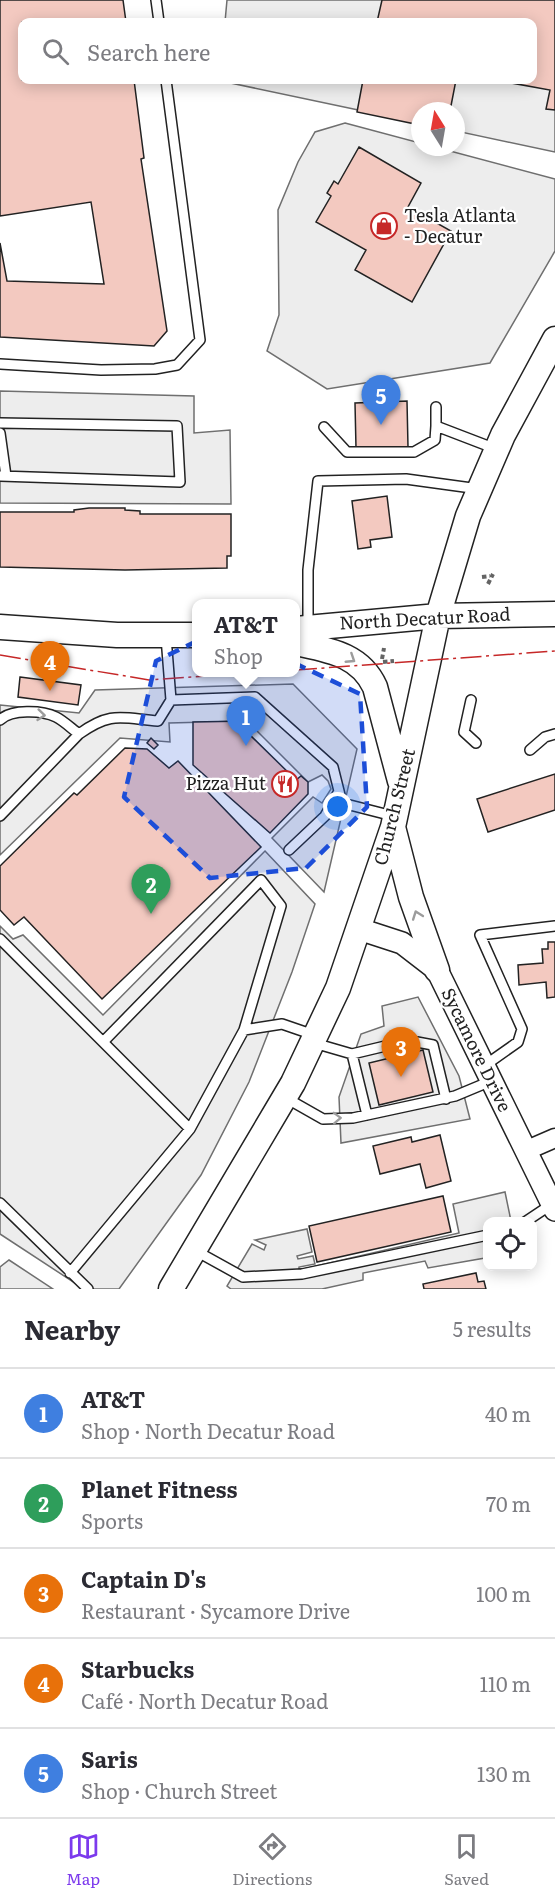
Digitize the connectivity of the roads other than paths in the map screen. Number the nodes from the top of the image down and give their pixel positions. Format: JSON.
{"nodes":[{"id":1,"x":156,"y":0,"type":"edge"},
{"id":2,"x":158,"y":18,"type":"edge"},
{"id":3,"x":167,"y":84,"type":"edge"},
{"id":4,"x":555,"y":339,"type":"edge"},
{"id":5,"x":0,"y":364,"type":"edge"},
{"id":6,"x":436,"y":407,"type":"dead end"},
{"id":7,"x":0,"y":423,"type":"edge"},
{"id":8,"x":436,"y":426,"type":"junction"},
{"id":9,"x":324,"y":427,"type":"dead end"},
{"id":10,"x":0,"y":433,"type":"edge"},
{"id":11,"x":496,"y":449,"type":"junction"},
{"id":12,"x":3,"y":476,"type":"edge"},
{"id":13,"x":479,"y":489,"type":"junction"},
{"id":14,"x":555,"y":614,"type":"edge"},
{"id":15,"x":438,"y":616,"type":"junction"},
{"id":16,"x":0,"y":627,"type":"edge"},
{"id":17,"x":300,"y":633,"type":"edge"},
{"id":18,"x":166,"y":635,"type":"junction"},
{"id":19,"x":192,"y":635,"type":"edge"},
{"id":20,"x":171,"y":700,"type":"junction"},
{"id":21,"x":471,"y":700,"type":"dead end"},
{"id":22,"x":0,"y":720,"type":"edge"},
{"id":23,"x":79,"y":734,"type":"junction"},
{"id":24,"x":555,"y":734,"type":"edge"},
{"id":25,"x":476,"y":743,"type":"dead end"},
{"id":26,"x":530,"y":750,"type":"dead end"},
{"id":27,"x":402,"y":787,"type":"junction"},
{"id":28,"x":338,"y":793,"type":"junction"},
{"id":29,"x":0,"y":816,"type":"edge"},
{"id":30,"x":395,"y":822,"type":"junction"},
{"id":31,"x":289,"y":850,"type":"dead end"},
{"id":32,"x":555,"y":926,"type":"edge"},
{"id":33,"x":359,"y":929,"type":"junction"},
{"id":34,"x":0,"y":939,"type":"edge"},
{"id":35,"x":437,"y":970,"type":"junction"},
{"id":36,"x":244,"y":1030,"type":"junction"},
{"id":37,"x":314,"y":1039,"type":"junction"},
{"id":38,"x":103,"y":1042,"type":"junction"},
{"id":39,"x":352,"y":1054,"type":"junction"},
{"id":40,"x":487,"y":1073,"type":"junction"},
{"id":41,"x":284,"y":1097,"type":"junction"},
{"id":42,"x":446,"y":1099,"type":"junction"},
{"id":43,"x":367,"y":1115,"type":"junction"},
{"id":44,"x":190,"y":1129,"type":"junction"},
{"id":45,"x":555,"y":1138,"type":"edge"},
{"id":46,"x":525,"y":1151,"type":"junction"},
{"id":47,"x":0,"y":1203,"type":"edge"},
{"id":48,"x":553,"y":1207,"type":"edge"},
{"id":49,"x":533,"y":1217,"type":"edge"},
{"id":50,"x":483,"y":1236,"type":"edge"},
{"id":51,"x":194,"y":1249,"type":"junction"},
{"id":52,"x":70,"y":1273,"type":"junction"},
{"id":53,"x":88,"y":1289,"type":"edge"},
{"id":54,"x":171,"y":1289,"type":"edge"}],
"edges":[{"from":1,"to":2,"type":"lane"},
{"from":3,"to":5,"type":"lane"},
{"from":4,"to":11,"type":"main road","name":"Church Street"},
{"from":6,"to":8,"type":"lane"},
{"from":7,"to":12,"type":"lane"},
{"from":8,"to":9,"type":"lane"},
{"from":8,"to":11,"type":"lane"},
{"from":10,"to":12,"type":"lane"},
{"from":11,"to":13,"type":"main road","name":"Church Street"},
{"from":13,"to":15,"type":"main road","name":"Church Street"},
{"from":13,"to":17,"type":"lane"},
{"from":14,"to":15,"type":"main road","name":"North Decatur Road"},
{"from":15,"to":17,"type":"main road","name":"North Decatur Road"},
{"from":15,"to":27,"type":"main road","name":"Church Street"},
{"from":16,"to":18,"type":"main road"},
{"from":17,"to":27,"type":"main road","one_way":true},
{"from":18,"to":19,"type":"main road"},
{"from":18,"to":20,"type":"lane"},
{"from":20,"to":23,"type":"lane"},
{"from":20,"to":28,"type":"lane"},
{"from":21,"to":25,"type":"lane"},
{"from":22,"to":23,"type":"lane","one_way":true},
{"from":23,"to":29,"type":"lane"},
{"from":24,"to":26,"type":"lane"},
{"from":27,"to":30,"type":"main road","name":"Church Street"},
{"from":28,"to":30,"type":"lane"},
{"from":28,"to":31,"type":"lane"},
{"from":30,"to":33,"type":"main road","name":"Church Street"},
{"from":35,"to":30,"type":"main road","one_way":true},
{"from":32,"to":40,"type":"lane"},
{"from":33,"to":35,"type":"street","name":"Sycamore Drive"},
{"from":33,"to":37,"type":"main road","name":"Church Street"},
{"from":34,"to":38,"type":"lane"},
{"from":35,"to":40,"type":"street","name":"Sycamore Drive"},
{"from":36,"to":37,"type":"lane"},
{"from":36,"to":38,"type":"lane"},
{"from":36,"to":44,"type":"lane"},
{"from":37,"to":39,"type":"lane"},
{"from":37,"to":41,"type":"main road","name":"Church Street"},
{"from":38,"to":44,"type":"lane"},
{"from":39,"to":42,"type":"lane"},
{"from":39,"to":43,"type":"lane"},
{"from":40,"to":42,"type":"lane"},
{"from":40,"to":46,"type":"street","name":"Sycamore Drive"},
{"from":41,"to":43,"type":"lane","one_way":true},
{"from":41,"to":51,"type":"main road","name":"Church Street"},
{"from":42,"to":43,"type":"lane"},
{"from":44,"to":52,"type":"lane"},
{"from":45,"to":46,"type":"street"},
{"from":46,"to":48,"type":"street","name":"Sycamore Drive"},
{"from":47,"to":52,"type":"lane"},
{"from":48,"to":49,"type":"lane"},
{"from":50,"to":51,"type":"lane"},
{"from":51,"to":54,"type":"main road","name":"Church Street"},
{"from":52,"to":53,"type":"lane"}]}
